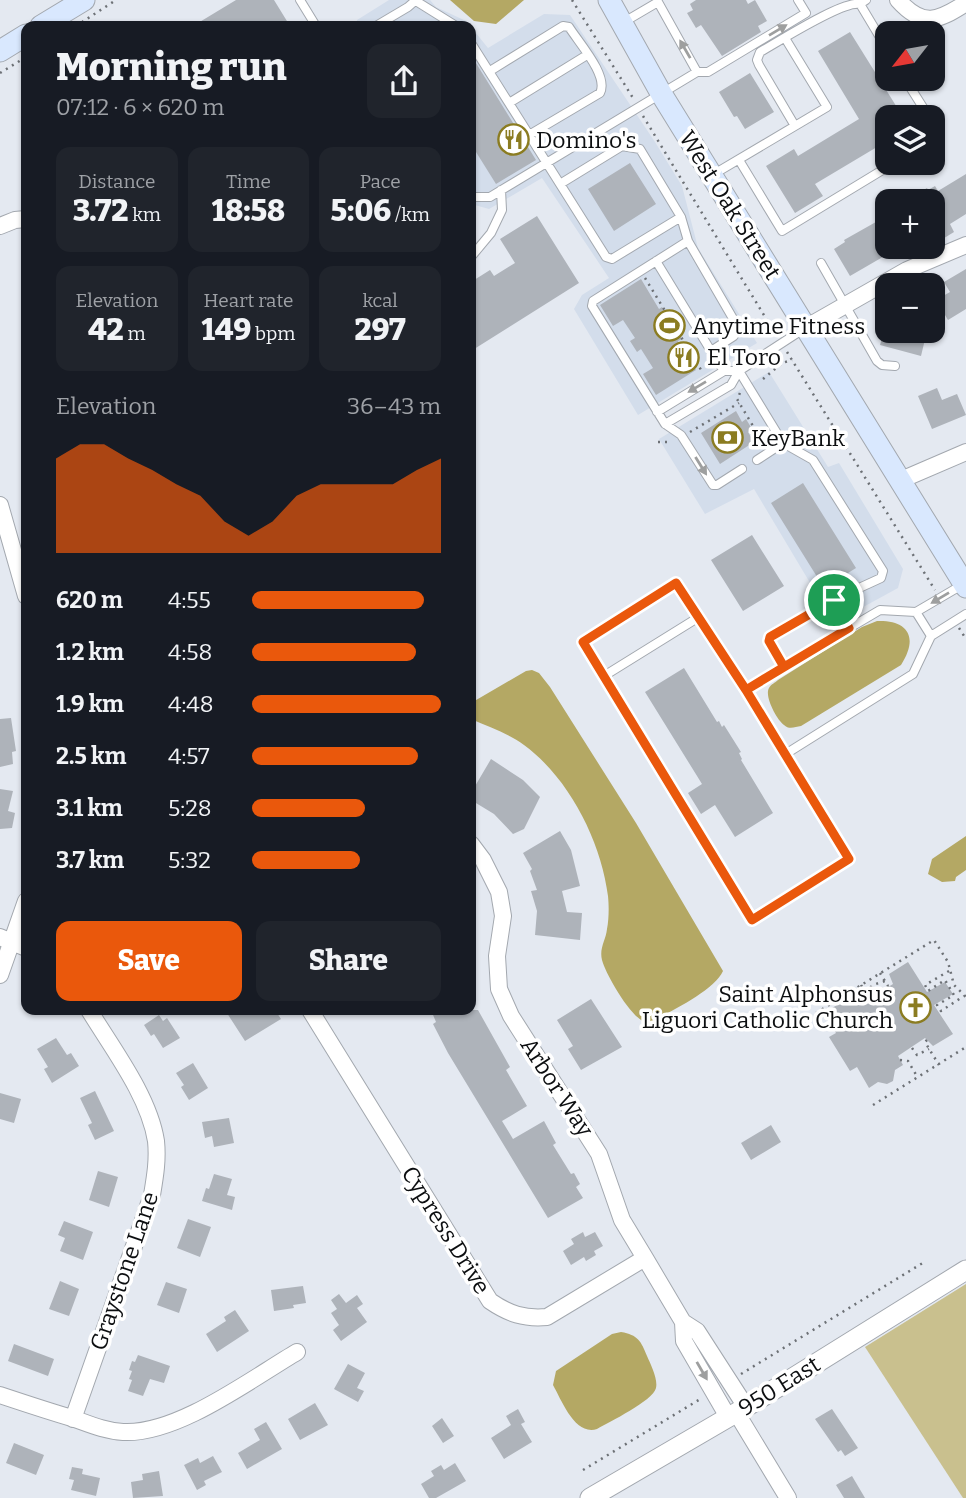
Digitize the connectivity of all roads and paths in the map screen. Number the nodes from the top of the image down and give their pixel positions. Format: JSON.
{"nodes":[{"id":1,"x":85,"y":0,"type":"edge"},
{"id":2,"x":116,"y":0,"type":"edge"},
{"id":3,"x":300,"y":0,"type":"edge"},
{"id":4,"x":416,"y":0,"type":"edge"},
{"id":5,"x":572,"y":0,"type":"edge"},
{"id":6,"x":609,"y":0,"type":"edge"},
{"id":7,"x":798,"y":0,"type":"edge"},
{"id":8,"x":898,"y":0,"type":"edge"},
{"id":9,"x":658,"y":1,"type":"edge"},
{"id":10,"x":863,"y":2,"type":"edge"},
{"id":11,"x":966,"y":3,"type":"edge"},
{"id":12,"x":49,"y":21,"type":"edge"},
{"id":13,"x":84,"y":21,"type":"edge"},
{"id":14,"x":313,"y":21,"type":"edge"},
{"id":15,"x":384,"y":21,"type":"edge"},
{"id":16,"x":448,"y":21,"type":"edge"},
{"id":17,"x":622,"y":22,"type":"junction"},
{"id":18,"x":875,"y":26,"type":"edge"},
{"id":19,"x":21,"y":38,"type":"edge"},
{"id":20,"x":785,"y":38,"type":"junction"},
{"id":21,"x":476,"y":50,"type":"edge"},
{"id":22,"x":0,"y":51,"type":"edge"},
{"id":23,"x":587,"y":55,"type":"junction"},
{"id":24,"x":21,"y":60,"type":"edge"},
{"id":25,"x":490,"y":71,"type":"junction"},
{"id":26,"x":697,"y":72,"type":"junction"},
{"id":27,"x":0,"y":73,"type":"edge"},
{"id":28,"x":662,"y":95,"type":"junction"},
{"id":29,"x":509,"y":103,"type":"junction"},
{"id":30,"x":639,"y":109,"type":"junction"},
{"id":31,"x":795,"y":126,"type":"junction"},
{"id":32,"x":530,"y":135,"type":"junction"},
{"id":33,"x":739,"y":160,"type":"junction"},
{"id":34,"x":547,"y":163,"type":"junction"},
{"id":35,"x":711,"y":175,"type":"junction"},
{"id":36,"x":875,"y":175,"type":"edge"},
{"id":37,"x":560,"y":184,"type":"junction"},
{"id":38,"x":501,"y":190,"type":"junction"},
{"id":39,"x":476,"y":198,"type":"edge"},
{"id":40,"x":681,"y":217,"type":"junction"},
{"id":41,"x":21,"y":219,"type":"edge"},
{"id":42,"x":0,"y":226,"type":"edge"},
{"id":43,"x":688,"y":241,"type":"junction"},
{"id":44,"x":966,"y":245,"type":"edge"},
{"id":45,"x":476,"y":251,"type":"edge"},
{"id":46,"x":656,"y":261,"type":"junction"},
{"id":47,"x":821,"y":263,"type":"dead end"},
{"id":48,"x":645,"y":278,"type":"dead end"},
{"id":49,"x":845,"y":305,"type":"junction"},
{"id":50,"x":807,"y":327,"type":"junction"},
{"id":51,"x":782,"y":343,"type":"junction"},
{"id":52,"x":711,"y":351,"type":"junction"},
{"id":53,"x":792,"y":360,"type":"junction"},
{"id":54,"x":895,"y":366,"type":"dead end"},
{"id":55,"x":724,"y":371,"type":"junction"},
{"id":56,"x":739,"y":371,"type":"junction"},
{"id":57,"x":703,"y":373,"type":"dead end"},
{"id":58,"x":763,"y":379,"type":"dead end"},
{"id":59,"x":743,"y":391,"type":"dead end"},
{"id":60,"x":738,"y":403,"type":"junction"},
{"id":61,"x":657,"y":412,"type":"junction"},
{"id":62,"x":665,"y":424,"type":"junction"},
{"id":63,"x":689,"y":433,"type":"dead end"},
{"id":64,"x":759,"y":436,"type":"dead end"},
{"id":65,"x":677,"y":440,"type":"dead end"},
{"id":66,"x":657,"y":442,"type":"dead end"},
{"id":67,"x":783,"y":443,"type":"junction"},
{"id":68,"x":966,"y":452,"type":"edge"},
{"id":69,"x":757,"y":460,"type":"dead end"},
{"id":70,"x":743,"y":469,"type":"dead end"},
{"id":71,"x":901,"y":480,"type":"junction"},
{"id":72,"x":0,"y":505,"type":"edge"},
{"id":73,"x":21,"y":578,"type":"edge"},
{"id":74,"x":965,"y":585,"type":"edge"},
{"id":75,"x":940,"y":598,"type":"junction"},
{"id":76,"x":834,"y":600,"type":"junction"},
{"id":77,"x":916,"y":612,"type":"junction"},
{"id":78,"x":966,"y":614,"type":"edge"},
{"id":79,"x":699,"y":617,"type":"junction"},
{"id":80,"x":955,"y":621,"type":"junction"},
{"id":81,"x":849,"y":628,"type":"junction"},
{"id":82,"x":931,"y":636,"type":"junction"},
{"id":83,"x":966,"y":639,"type":"edge"},
{"id":84,"x":784,"y":667,"type":"junction"},
{"id":85,"x":604,"y":676,"type":"junction"},
{"id":86,"x":746,"y":690,"type":"junction"},
{"id":87,"x":784,"y":755,"type":"junction"},
{"id":88,"x":476,"y":851,"type":"edge"},
{"id":89,"x":21,"y":917,"type":"edge"},
{"id":90,"x":13,"y":942,"type":"edge"},
{"id":91,"x":949,"y":971,"type":"junction"},
{"id":92,"x":880,"y":973,"type":"junction"},
{"id":93,"x":0,"y":975,"type":"edge"},
{"id":94,"x":940,"y":976,"type":"junction"},
{"id":95,"x":884,"y":981,"type":"junction"},
{"id":96,"x":943,"y":982,"type":"junction"},
{"id":97,"x":892,"y":983,"type":"dead end"},
{"id":98,"x":861,"y":985,"type":"junction"},
{"id":99,"x":952,"y":986,"type":"junction"},
{"id":100,"x":865,"y":992,"type":"junction"},
{"id":101,"x":953,"y":996,"type":"junction"},
{"id":102,"x":965,"y":997,"type":"edge"},
{"id":103,"x":864,"y":1000,"type":"dead end"},
{"id":104,"x":956,"y":1001,"type":"junction"},
{"id":105,"x":816,"y":1013,"type":"dead end"},
{"id":106,"x":92,"y":1015,"type":"edge"},
{"id":107,"x":313,"y":1015,"type":"edge"},
{"id":108,"x":927,"y":1040,"type":"dead end"},
{"id":109,"x":912,"y":1048,"type":"dead end"},
{"id":110,"x":966,"y":1048,"type":"edge"},
{"id":111,"x":929,"y":1049,"type":"junction"},
{"id":112,"x":900,"y":1060,"type":"dead end"},
{"id":113,"x":939,"y":1065,"type":"junction"},
{"id":114,"x":918,"y":1078,"type":"junction"},
{"id":115,"x":873,"y":1105,"type":"dead end"},
{"id":116,"x":645,"y":1258,"type":"junction"},
{"id":117,"x":926,"y":1261,"type":"dead end"},
{"id":118,"x":966,"y":1270,"type":"edge"},
{"id":119,"x":297,"y":1352,"type":"dead end"},
{"id":120,"x":738,"y":1376,"type":"dead end"},
{"id":121,"x":0,"y":1395,"type":"edge"},
{"id":122,"x":702,"y":1398,"type":"dead end"},
{"id":123,"x":737,"y":1412,"type":"junction"},
{"id":124,"x":73,"y":1419,"type":"junction"},
{"id":125,"x":583,"y":1470,"type":"dead end"},
{"id":126,"x":590,"y":1498,"type":"edge"},
{"id":127,"x":788,"y":1498,"type":"edge"}],
"edges":[{"from":1,"to":12,"type":"main road"},
{"from":2,"to":13,"type":"path"},
{"from":3,"to":14,"type":"lane"},
{"from":4,"to":15,"type":"lane"},
{"from":4,"to":16,"type":"lane"},
{"from":5,"to":30,"type":"path"},
{"from":6,"to":17,"type":"main road","name":"West Oak Street"},
{"from":26,"to":7,"type":"lane","one_way":true},
{"from":8,"to":11,"type":"street"},
{"from":9,"to":17,"type":"lane"},
{"from":26,"to":9,"type":"lane","one_way":true},
{"from":10,"to":18,"type":"lane"},
{"from":10,"to":20,"type":"lane"},
{"from":17,"to":28,"type":"main road","name":"West Oak Street"},
{"from":19,"to":22,"type":"main road"},
{"from":20,"to":31,"type":"lane"},
{"from":20,"to":31,"type":"lane"},
{"from":21,"to":25,"type":"lane"},
{"from":23,"to":25,"type":"lane"},
{"from":23,"to":29,"type":"lane"},
{"from":23,"to":32,"type":"lane"},
{"from":24,"to":27,"type":"path"},
{"from":25,"to":29,"type":"lane"},
{"from":26,"to":28,"type":"lane"},
{"from":28,"to":30,"type":"lane"},
{"from":28,"to":35,"type":"main road","name":"West Oak Street"},
{"from":29,"to":32,"type":"lane"},
{"from":30,"to":34,"type":"lane"},
{"from":30,"to":51,"type":"path"},
{"from":31,"to":33,"type":"lane"},
{"from":32,"to":34,"type":"lane"},
{"from":33,"to":35,"type":"lane"},
{"from":33,"to":36,"type":"lane"},
{"from":34,"to":37,"type":"lane"},
{"from":34,"to":38,"type":"lane"},
{"from":35,"to":50,"type":"main road","name":"West Oak Street"},
{"from":37,"to":40,"type":"lane"},
{"from":37,"to":40,"type":"lane"},
{"from":38,"to":39,"type":"lane"},
{"from":38,"to":45,"type":"lane"},
{"from":40,"to":43,"type":"lane"},
{"from":41,"to":42,"type":"street"},
{"from":43,"to":46,"type":"lane"},
{"from":43,"to":52,"type":"lane"},
{"from":44,"to":49,"type":"street"},
{"from":46,"to":52,"type":"lane"},
{"from":46,"to":61,"type":"lane"},
{"from":47,"to":49,"type":"lane"},
{"from":48,"to":57,"type":"path"},
{"from":49,"to":50,"type":"street"},
{"from":49,"to":54,"type":"lane"},
{"from":50,"to":51,"type":"lane"},
{"from":50,"to":71,"type":"main road","name":"West Oak Street"},
{"from":51,"to":53,"type":"path"},
{"from":51,"to":56,"type":"lane"},
{"from":52,"to":55,"type":"lane"},
{"from":53,"to":58,"type":"path"},
{"from":53,"to":75,"type":"path"},
{"from":55,"to":56,"type":"lane"},
{"from":55,"to":61,"type":"lane","one_way":true},
{"from":56,"to":62,"type":"lane"},
{"from":56,"to":67,"type":"lane"},
{"from":59,"to":60,"type":"path"},
{"from":60,"to":63,"type":"path"},
{"from":60,"to":64,"type":"path"},
{"from":61,"to":62,"type":"lane"},
{"from":62,"to":70,"type":"lane","one_way":true},
{"from":65,"to":66,"type":"path"},
{"from":67,"to":69,"type":"lane"},
{"from":67,"to":76,"type":"lane"},
{"from":68,"to":71,"type":"street"},
{"from":71,"to":74,"type":"main road","name":"West Oak Street"},
{"from":72,"to":73,"type":"street"},
{"from":74,"to":75,"type":"lane"},
{"from":75,"to":77,"type":"lane","one_way":true},
{"from":76,"to":81,"type":"lane"},
{"from":76,"to":84,"type":"lane"},
{"from":77,"to":81,"type":"lane"},
{"from":77,"to":82,"type":"lane"},
{"from":78,"to":80,"type":"lane"},
{"from":79,"to":85,"type":"lane"},
{"from":79,"to":85,"type":"lane"},
{"from":79,"to":86,"type":"lane"},
{"from":80,"to":82,"type":"lane"},
{"from":80,"to":83,"type":"path"},
{"from":81,"to":84,"type":"lane"},
{"from":82,"to":87,"type":"lane"},
{"from":84,"to":86,"type":"lane"},
{"from":85,"to":87,"type":"lane"},
{"from":86,"to":87,"type":"lane"},
{"from":88,"to":116,"type":"street","name":"Arbor Way"},
{"from":89,"to":90,"type":"street"},
{"from":90,"to":93,"type":"street"},
{"from":91,"to":92,"type":"path"},
{"from":91,"to":94,"type":"path"},
{"from":91,"to":99,"type":"path"},
{"from":92,"to":95,"type":"path"},
{"from":92,"to":98,"type":"path"},
{"from":94,"to":96,"type":"path"},
{"from":94,"to":96,"type":"path"},
{"from":95,"to":97,"type":"path"},
{"from":95,"to":100,"type":"path"},
{"from":96,"to":99,"type":"path"},
{"from":98,"to":100,"type":"path"},
{"from":98,"to":105,"type":"path"},
{"from":99,"to":101,"type":"path"},
{"from":99,"to":102,"type":"path"},
{"from":100,"to":103,"type":"path"},
{"from":101,"to":104,"type":"path"},
{"from":101,"to":104,"type":"path"},
{"from":102,"to":104,"type":"path"},
{"from":106,"to":124,"type":"street","name":"Graystone Lane"},
{"from":107,"to":116,"type":"street","name":"Cypress Drive"},
{"from":108,"to":111,"type":"path"},
{"from":109,"to":111,"type":"path"},
{"from":110,"to":113,"type":"path"},
{"from":111,"to":113,"type":"path"},
{"from":112,"to":114,"type":"path"},
{"from":113,"to":114,"type":"path"},
{"from":114,"to":115,"type":"path"},
{"from":116,"to":123,"type":"street","name":"Arbor Way"},
{"from":117,"to":120,"type":"path"},
{"from":118,"to":123,"type":"street","name":"950 East"},
{"from":119,"to":124,"type":"street"},
{"from":121,"to":124,"type":"street"},
{"from":122,"to":125,"type":"path"},
{"from":123,"to":126,"type":"street","name":"950 East"},
{"from":123,"to":127,"type":"street","name":"Arbor Way"}]}
